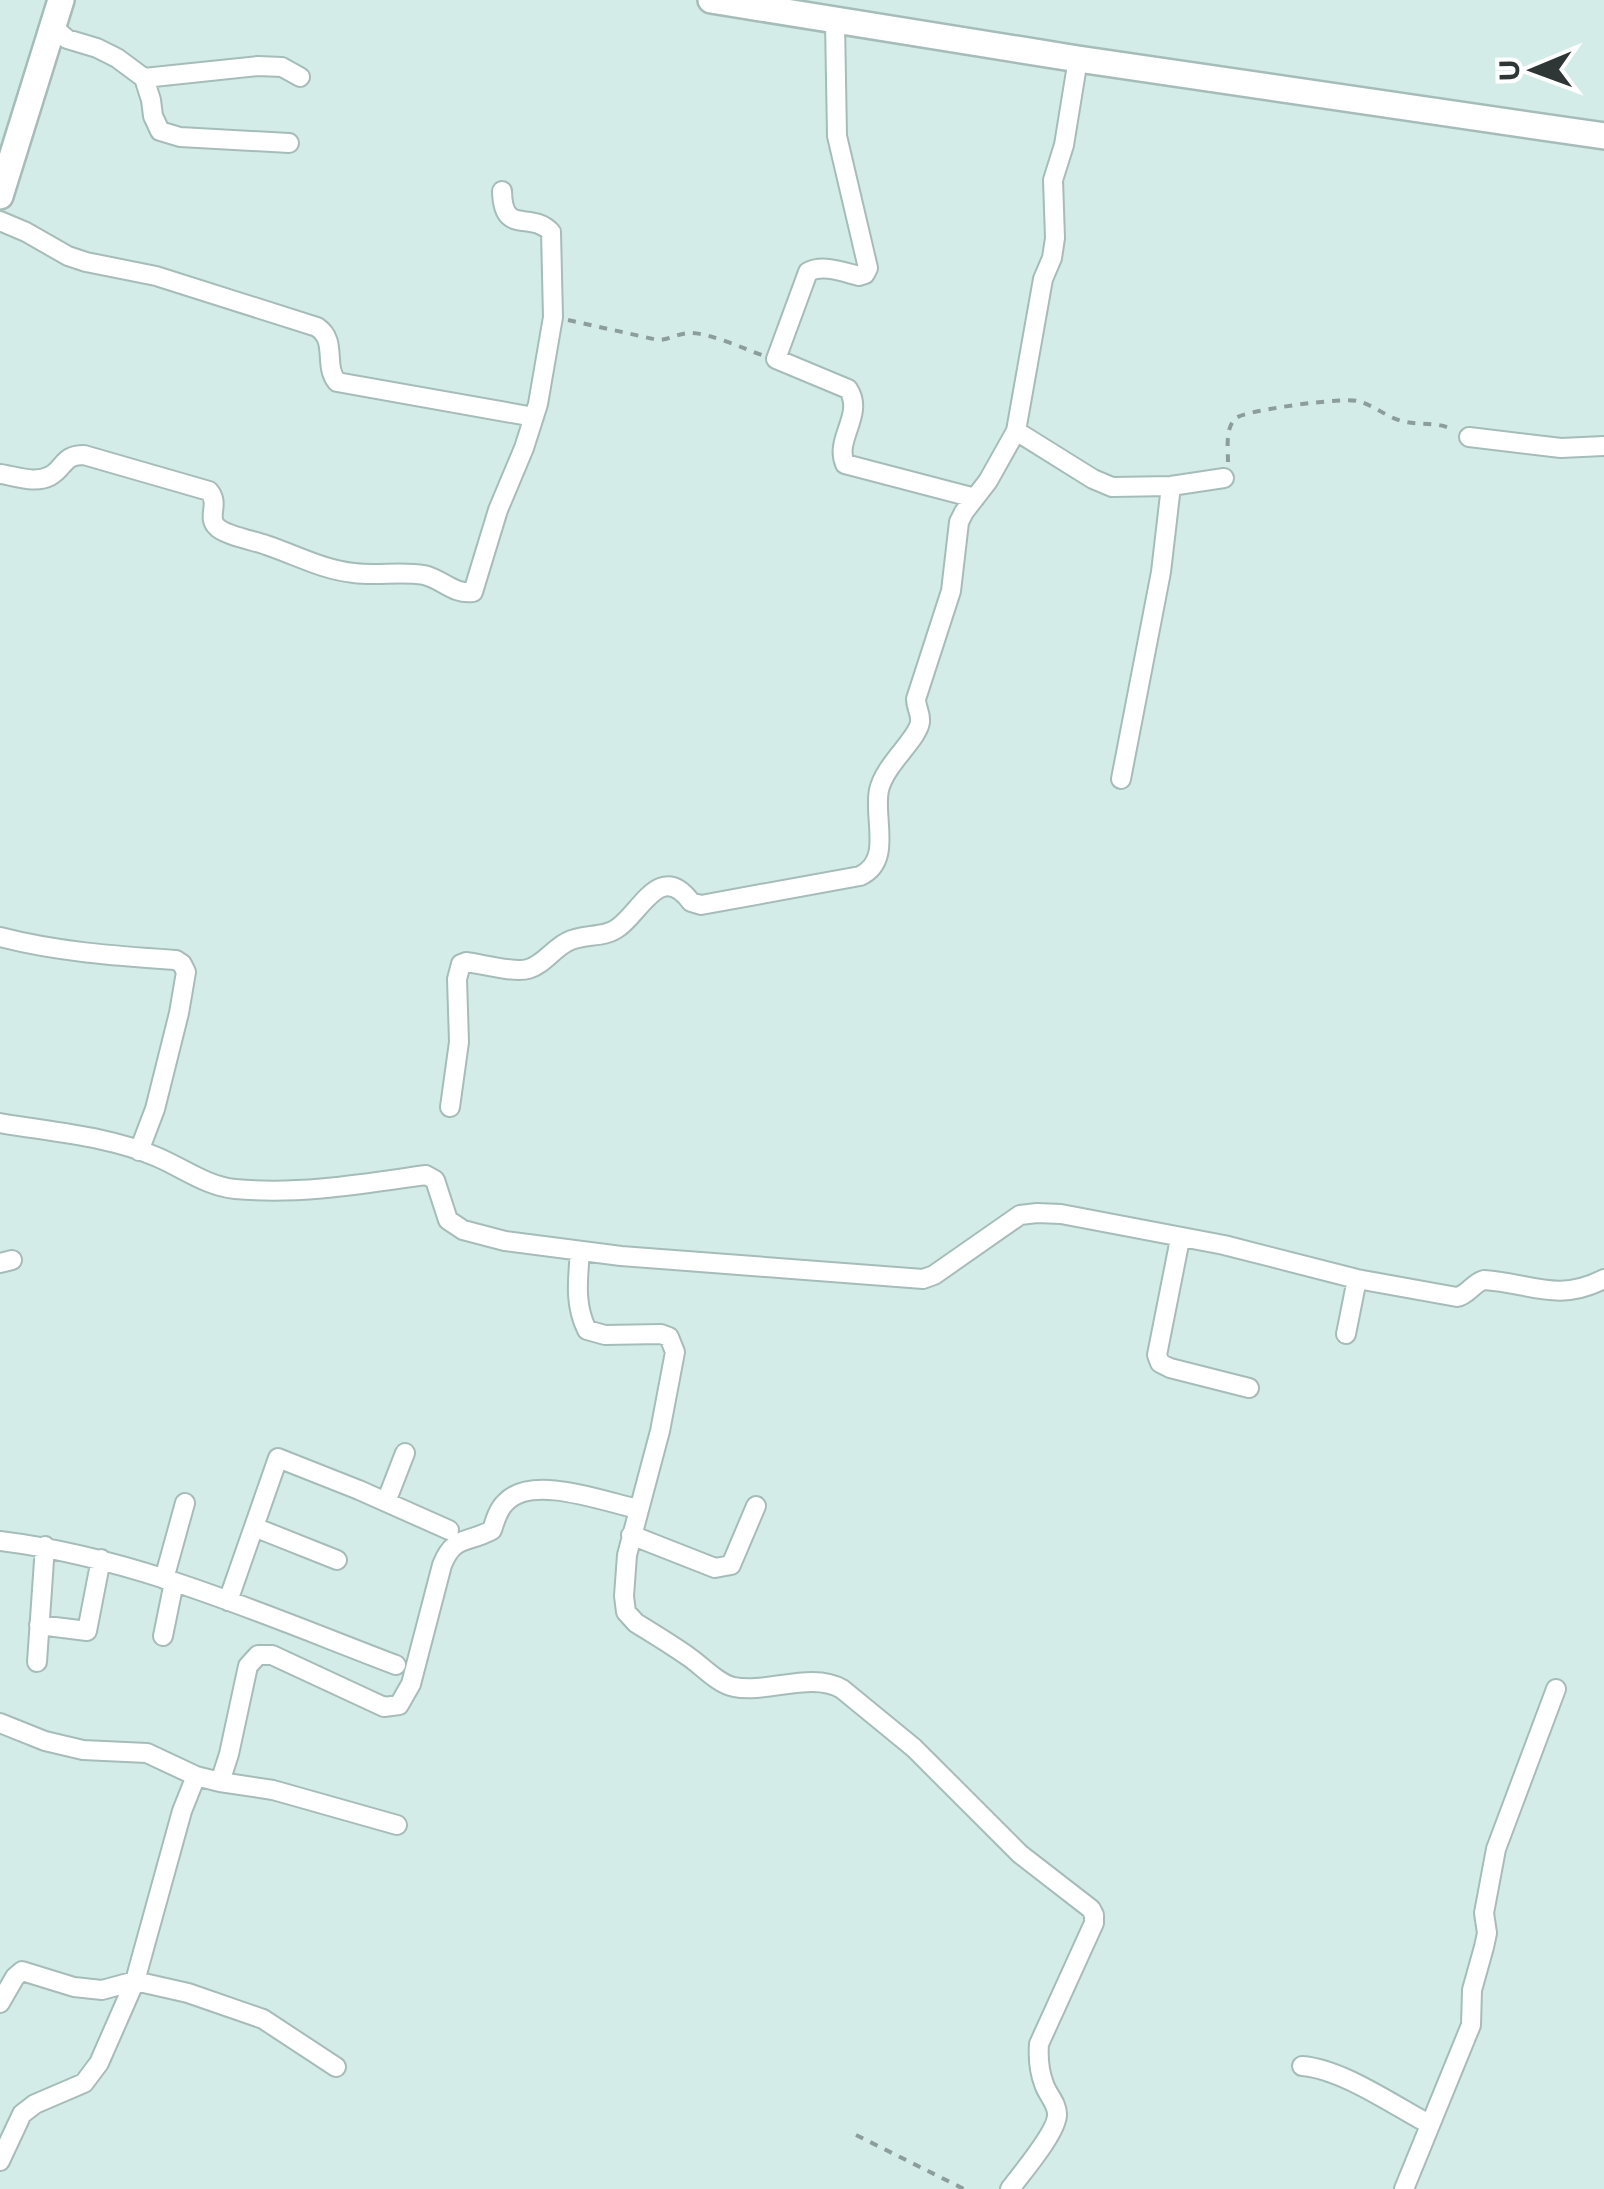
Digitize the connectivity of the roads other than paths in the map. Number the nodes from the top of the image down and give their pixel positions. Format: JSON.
{"nodes":[{"id":1,"x":61,"y":0,"type":"edge"},
{"id":2,"x":711,"y":0,"type":"edge"},
{"id":3,"x":835,"y":22,"type":"junction"},
{"id":4,"x":53,"y":26,"type":"junction"},
{"id":5,"x":1078,"y":60,"type":"junction"},
{"id":6,"x":300,"y":77,"type":"dead end"},
{"id":7,"x":144,"y":78,"type":"junction"},
{"id":8,"x":1604,"y":136,"type":"edge"},
{"id":9,"x":289,"y":143,"type":"dead end"},
{"id":10,"x":502,"y":191,"type":"dead end"},
{"id":11,"x":0,"y":196,"type":"edge"},
{"id":12,"x":0,"y":222,"type":"edge"},
{"id":13,"x":534,"y":417,"type":"junction"},
{"id":14,"x":1016,"y":431,"type":"junction"},
{"id":15,"x":1470,"y":437,"type":"road end"},
{"id":16,"x":1604,"y":446,"type":"edge"},
{"id":17,"x":0,"y":474,"type":"edge"},
{"id":18,"x":1224,"y":478,"type":"road end"},
{"id":19,"x":1171,"y":486,"type":"junction"},
{"id":20,"x":974,"y":498,"type":"junction"},
{"id":21,"x":1121,"y":779,"type":"dead end"},
{"id":22,"x":0,"y":937,"type":"edge"},
{"id":23,"x":450,"y":1107,"type":"dead end"},
{"id":24,"x":0,"y":1122,"type":"edge"},
{"id":25,"x":140,"y":1152,"type":"junction"},
{"id":26,"x":1180,"y":1238,"type":"junction"},
{"id":27,"x":580,"y":1250,"type":"junction"},
{"id":28,"x":1604,"y":1278,"type":"edge"},
{"id":29,"x":1357,"y":1279,"type":"junction"},
{"id":30,"x":1346,"y":1334,"type":"dead end"},
{"id":31,"x":1249,"y":1388,"type":"dead end"},
{"id":32,"x":405,"y":1453,"type":"dead end"},
{"id":33,"x":386,"y":1502,"type":"junction"},
{"id":34,"x":185,"y":1503,"type":"dead end"},
{"id":35,"x":756,"y":1506,"type":"dead end"},
{"id":36,"x":638,"y":1509,"type":"junction"},
{"id":37,"x":254,"y":1527,"type":"junction"},
{"id":38,"x":449,"y":1530,"type":"dead end"},
{"id":39,"x":631,"y":1535,"type":"junction"},
{"id":40,"x":0,"y":1541,"type":"edge"},
{"id":41,"x":45,"y":1546,"type":"junction"},
{"id":42,"x":101,"y":1559,"type":"junction"},
{"id":43,"x":337,"y":1560,"type":"dead end"},
{"id":44,"x":169,"y":1580,"type":"junction"},
{"id":45,"x":228,"y":1602,"type":"junction"},
{"id":46,"x":39,"y":1625,"type":"junction"},
{"id":47,"x":164,"y":1636,"type":"dead end"},
{"id":48,"x":37,"y":1662,"type":"dead end"},
{"id":49,"x":396,"y":1665,"type":"dead end"},
{"id":50,"x":1556,"y":1689,"type":"dead end"},
{"id":51,"x":0,"y":1723,"type":"edge"},
{"id":52,"x":196,"y":1776,"type":"junction"},
{"id":53,"x":220,"y":1782,"type":"junction"},
{"id":54,"x":397,"y":1825,"type":"dead end"},
{"id":55,"x":135,"y":1980,"type":"junction"},
{"id":56,"x":0,"y":2004,"type":"edge"},
{"id":57,"x":1302,"y":2066,"type":"dead end"},
{"id":58,"x":336,"y":2067,"type":"dead end"},
{"id":59,"x":1429,"y":2124,"type":"junction"},
{"id":60,"x":0,"y":2161,"type":"edge"},
{"id":61,"x":1010,"y":2189,"type":"edge"},
{"id":62,"x":1404,"y":2189,"type":"edge"}],
"edges":[{"from":1,"to":4,"type":"main road"},
{"from":2,"to":3,"type":"main road"},
{"from":3,"to":5,"type":"main road"},
{"from":3,"to":20,"type":"street"},
{"from":4,"to":7,"type":"street"},
{"from":4,"to":11,"type":"main road"},
{"from":5,"to":8,"type":"main road"},
{"from":5,"to":14,"type":"street"},
{"from":6,"to":7,"type":"street"},
{"from":7,"to":9,"type":"street"},
{"from":10,"to":13,"type":"street"},
{"from":12,"to":13,"type":"street"},
{"from":13,"to":17,"type":"street"},
{"from":14,"to":19,"type":"street"},
{"from":14,"to":20,"type":"street"},
{"from":15,"to":16,"type":"street"},
{"from":18,"to":19,"type":"street"},
{"from":19,"to":21,"type":"street"},
{"from":20,"to":23,"type":"street"},
{"from":22,"to":25,"type":"street"},
{"from":24,"to":25,"type":"street"},
{"from":25,"to":27,"type":"street"},
{"from":26,"to":27,"type":"street"},
{"from":26,"to":29,"type":"street"},
{"from":26,"to":31,"type":"street"},
{"from":27,"to":36,"type":"street"},
{"from":28,"to":29,"type":"street"},
{"from":29,"to":30,"type":"street"},
{"from":32,"to":33,"type":"street"},
{"from":33,"to":37,"type":"street"},
{"from":33,"to":38,"type":"street"},
{"from":34,"to":44,"type":"street"},
{"from":35,"to":39,"type":"street"},
{"from":36,"to":39,"type":"street"},
{"from":36,"to":53,"type":"street"},
{"from":37,"to":43,"type":"street"},
{"from":37,"to":45,"type":"street"},
{"from":39,"to":61,"type":"street"},
{"from":40,"to":41,"type":"street"},
{"from":41,"to":42,"type":"street"},
{"from":41,"to":46,"type":"street"},
{"from":42,"to":44,"type":"street"},
{"from":42,"to":46,"type":"street"},
{"from":44,"to":45,"type":"street"},
{"from":44,"to":47,"type":"street"},
{"from":45,"to":49,"type":"street"},
{"from":46,"to":48,"type":"street"},
{"from":50,"to":59,"type":"street"},
{"from":51,"to":52,"type":"street"},
{"from":52,"to":53,"type":"street"},
{"from":52,"to":55,"type":"street"},
{"from":53,"to":54,"type":"street"},
{"from":55,"to":56,"type":"street"},
{"from":55,"to":58,"type":"street"},
{"from":55,"to":60,"type":"street"},
{"from":57,"to":59,"type":"street"},
{"from":59,"to":62,"type":"street"}]}
